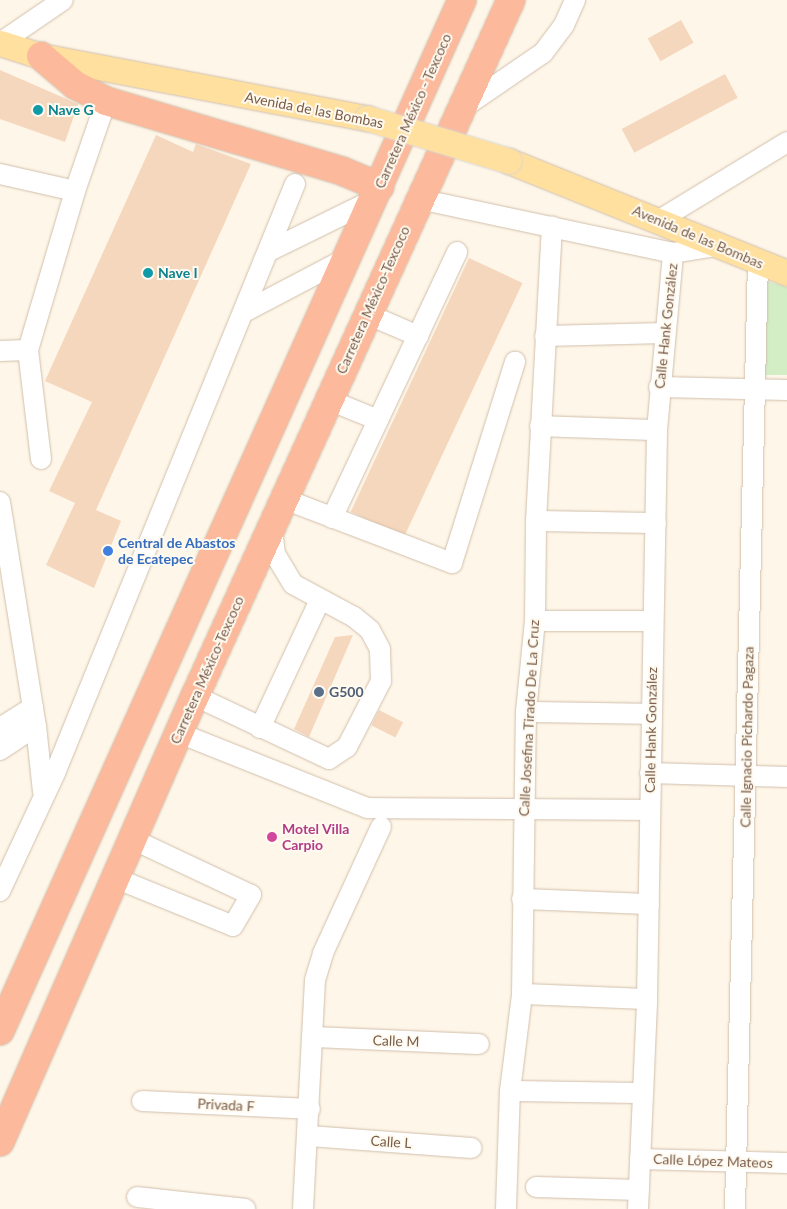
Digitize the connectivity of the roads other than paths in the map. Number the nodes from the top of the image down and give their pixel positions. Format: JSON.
{"nodes":[{"id":1,"x":63,"y":0,"type":"edge"},
{"id":2,"x":462,"y":0,"type":"edge"},
{"id":3,"x":511,"y":0,"type":"edge"},
{"id":4,"x":575,"y":0,"type":"edge"},
{"id":5,"x":0,"y":43,"type":"edge"},
{"id":6,"x":42,"y":56,"type":"junction"},
{"id":7,"x":106,"y":101,"type":"junction"},
{"id":8,"x":464,"y":107,"type":"junction"},
{"id":9,"x":787,"y":142,"type":"edge"},
{"id":10,"x":0,"y":174,"type":"edge"},
{"id":11,"x":295,"y":184,"type":"dead end"},
{"id":12,"x":75,"y":191,"type":"junction"},
{"id":13,"x":419,"y":199,"type":"junction"},
{"id":14,"x":372,"y":205,"type":"junction"},
{"id":15,"x":661,"y":220,"type":"junction"},
{"id":16,"x":552,"y":226,"type":"junction"},
{"id":17,"x":716,"y":246,"type":"junction"},
{"id":18,"x":457,"y":252,"type":"dead end"},
{"id":19,"x":673,"y":252,"type":"junction"},
{"id":20,"x":266,"y":258,"type":"junction"},
{"id":21,"x":347,"y":258,"type":"junction"},
{"id":22,"x":758,"y":264,"type":"junction"},
{"id":23,"x":787,"y":273,"type":"edge"},
{"id":24,"x":246,"y":311,"type":"junction"},
{"id":25,"x":367,"y":314,"type":"junction"},
{"id":26,"x":665,"y":333,"type":"junction"},
{"id":27,"x":418,"y":336,"type":"junction"},
{"id":28,"x":545,"y":336,"type":"junction"},
{"id":29,"x":28,"y":350,"type":"junction"},
{"id":30,"x":0,"y":351,"type":"edge"},
{"id":31,"x":515,"y":362,"type":"dead end"},
{"id":32,"x":659,"y":388,"type":"junction"},
{"id":33,"x":787,"y":390,"type":"edge"},
{"id":34,"x":756,"y":392,"type":"junction"},
{"id":35,"x":328,"y":400,"type":"junction"},
{"id":36,"x":378,"y":420,"type":"junction"},
{"id":37,"x":540,"y":426,"type":"junction"},
{"id":38,"x":657,"y":430,"type":"junction"},
{"id":39,"x":41,"y":459,"type":"dead end"},
{"id":40,"x":284,"y":499,"type":"junction"},
{"id":41,"x":0,"y":502,"type":"edge"},
{"id":42,"x":332,"y":518,"type":"junction"},
{"id":43,"x":536,"y":520,"type":"junction"},
{"id":44,"x":656,"y":523,"type":"junction"},
{"id":45,"x":272,"y":524,"type":"junction"},
{"id":46,"x":1,"y":535,"type":"edge"},
{"id":47,"x":320,"y":600,"type":"junction"},
{"id":48,"x":653,"y":621,"type":"junction"},
{"id":49,"x":535,"y":622,"type":"junction"},
{"id":50,"x":195,"y":696,"type":"junction"},
{"id":51,"x":526,"y":712,"type":"junction"},
{"id":52,"x":650,"y":714,"type":"junction"},
{"id":53,"x":35,"y":716,"type":"junction"},
{"id":54,"x":0,"y":728,"type":"edge"},
{"id":55,"x":260,"y":728,"type":"junction"},
{"id":56,"x":179,"y":733,"type":"junction"},
{"id":57,"x":0,"y":750,"type":"edge"},
{"id":58,"x":650,"y":773,"type":"junction"},
{"id":59,"x":746,"y":776,"type":"junction"},
{"id":60,"x":787,"y":777,"type":"edge"},
{"id":61,"x":43,"y":792,"type":"junction"},
{"id":62,"x":523,"y":810,"type":"junction"},
{"id":63,"x":649,"y":810,"type":"junction"},
{"id":64,"x":381,"y":827,"type":"dead end"},
{"id":65,"x":85,"y":844,"type":"junction"},
{"id":66,"x":119,"y":867,"type":"junction"},
{"id":67,"x":69,"y":879,"type":"junction"},
{"id":68,"x":0,"y":891,"type":"edge"},
{"id":69,"x":522,"y":899,"type":"junction"},
{"id":70,"x":649,"y":904,"type":"junction"},
{"id":71,"x":522,"y":994,"type":"junction"},
{"id":72,"x":647,"y":999,"type":"junction"},
{"id":73,"x":0,"y":1031,"type":"edge"},
{"id":74,"x":312,"y":1037,"type":"junction"},
{"id":75,"x":479,"y":1044,"type":"dead end"},
{"id":76,"x":510,"y":1092,"type":"junction"},
{"id":77,"x":642,"y":1093,"type":"junction"},
{"id":78,"x":141,"y":1102,"type":"dead end"},
{"id":79,"x":310,"y":1109,"type":"junction"},
{"id":80,"x":309,"y":1136,"type":"junction"},
{"id":81,"x":0,"y":1142,"type":"edge"},
{"id":82,"x":472,"y":1148,"type":"dead end"},
{"id":83,"x":640,"y":1159,"type":"junction"},
{"id":84,"x":736,"y":1161,"type":"junction"},
{"id":85,"x":787,"y":1163,"type":"edge"},
{"id":86,"x":536,"y":1187,"type":"dead end"},
{"id":87,"x":137,"y":1197,"type":"dead end"},
{"id":88,"x":639,"y":1200,"type":"edge"},
{"id":89,"x":245,"y":1209,"type":"edge"},
{"id":90,"x":303,"y":1209,"type":"edge"},
{"id":91,"x":506,"y":1209,"type":"edge"},
{"id":92,"x":735,"y":1209,"type":"edge"}],
"edges":[{"from":1,"to":5,"type":"street"},
{"from":2,"to":14,"type":"highway","name":"Carretera México - Texcoco"},
{"from":3,"to":8,"type":"highway"},
{"from":4,"to":8,"type":"street"},
{"from":5,"to":6,"type":"main road","name":"Avenida de las Bombas"},
{"from":6,"to":7,"type":"highway"},
{"from":6,"to":15,"type":"main road","name":"Avenida de las Bombas","bridge":true},
{"from":7,"to":12,"type":"street"},
{"from":7,"to":14,"type":"highway"},
{"from":8,"to":13,"type":"highway"},
{"from":9,"to":15,"type":"street"},
{"from":10,"to":12,"type":"street"},
{"from":11,"to":20,"type":"street"},
{"from":12,"to":29,"type":"street"},
{"from":13,"to":16,"type":"street"},
{"from":13,"to":25,"type":"highway","name":"Carretera México-Texcoco"},
{"from":14,"to":20,"type":"street"},
{"from":14,"to":21,"type":"highway"},
{"from":15,"to":17,"type":"main road","name":"Avenida de las Bombas"},
{"from":16,"to":19,"type":"street"},
{"from":16,"to":28,"type":"street","name":"Calle Josefina Tirado De La Cruz"},
{"from":17,"to":19,"type":"street"},
{"from":17,"to":22,"type":"main road","name":"Avenida de las Bombas"},
{"from":18,"to":27,"type":"street"},
{"from":19,"to":26,"type":"street","name":"Calle Hank González"},
{"from":20,"to":24,"type":"street"},
{"from":21,"to":24,"type":"street"},
{"from":21,"to":65,"type":"highway"},
{"from":22,"to":23,"type":"main road","name":"Avenida de las Bombas"},
{"from":22,"to":34,"type":"street","name":"Calle Ignacio Pichardo Pagaza"},
{"from":24,"to":61,"type":"street"},
{"from":25,"to":27,"type":"street"},
{"from":25,"to":35,"type":"highway","name":"Carretera México-Texcoco"},
{"from":26,"to":28,"type":"street"},
{"from":26,"to":32,"type":"street","name":"Calle Hank González"},
{"from":27,"to":36,"type":"street"},
{"from":28,"to":37,"type":"street","name":"Calle Josefina Tirado De La Cruz"},
{"from":29,"to":30,"type":"street"},
{"from":29,"to":39,"type":"street"},
{"from":31,"to":42,"type":"street"},
{"from":32,"to":34,"type":"street"},
{"from":32,"to":38,"type":"street","name":"Calle Hank González"},
{"from":33,"to":34,"type":"street"},
{"from":34,"to":59,"type":"street","name":"Calle Ignacio Pichardo Pagaza"},
{"from":35,"to":36,"type":"street"},
{"from":35,"to":40,"type":"highway","name":"Carretera México-Texcoco"},
{"from":36,"to":42,"type":"street"},
{"from":37,"to":38,"type":"street"},
{"from":37,"to":43,"type":"street","name":"Calle Josefina Tirado De La Cruz"},
{"from":38,"to":44,"type":"street","name":"Calle Hank González"},
{"from":40,"to":42,"type":"street"},
{"from":40,"to":45,"type":"highway","name":"Carretera México-Texcoco"},
{"from":41,"to":46,"type":"street"},
{"from":43,"to":44,"type":"street"},
{"from":43,"to":49,"type":"street","name":"Calle Josefina Tirado De La Cruz"},
{"from":44,"to":48,"type":"street","name":"Calle Hank González"},
{"from":45,"to":47,"type":"street"},
{"from":45,"to":50,"type":"highway","name":"Carretera México-Texcoco"},
{"from":46,"to":53,"type":"street"},
{"from":47,"to":55,"type":"street"},
{"from":47,"to":55,"type":"street"},
{"from":48,"to":49,"type":"street"},
{"from":48,"to":52,"type":"street","name":"Calle Hank González"},
{"from":49,"to":51,"type":"street","name":"Calle Josefina Tirado De La Cruz"},
{"from":50,"to":55,"type":"street"},
{"from":50,"to":56,"type":"highway","name":"Carretera México-Texcoco"},
{"from":51,"to":52,"type":"street"},
{"from":51,"to":62,"type":"street","name":"Calle Josefina Tirado De La Cruz"},
{"from":52,"to":58,"type":"street","name":"Calle Hank González"},
{"from":53,"to":54,"type":"street"},
{"from":53,"to":57,"type":"street"},
{"from":53,"to":61,"type":"street"},
{"from":56,"to":62,"type":"street"},
{"from":56,"to":66,"type":"highway","name":"Carretera México-Texcoco"},
{"from":58,"to":59,"type":"street"},
{"from":58,"to":63,"type":"street","name":"Calle Hank González"},
{"from":59,"to":60,"type":"street"},
{"from":59,"to":84,"type":"street","name":"Calle Ignacio Pichardo Pagaza"},
{"from":61,"to":68,"type":"street"},
{"from":62,"to":63,"type":"street"},
{"from":62,"to":69,"type":"street","name":"Calle Josefina Tirado De La Cruz"},
{"from":63,"to":70,"type":"street","name":"Calle Hank González"},
{"from":64,"to":74,"type":"street"},
{"from":65,"to":66,"type":"highway"},
{"from":65,"to":67,"type":"highway"},
{"from":66,"to":66,"type":"street"},
{"from":66,"to":67,"type":"highway"},
{"from":66,"to":81,"type":"highway","name":"Carretera México-Texcoco"},
{"from":67,"to":73,"type":"highway"},
{"from":69,"to":70,"type":"street"},
{"from":69,"to":71,"type":"street","name":"Calle Josefina Tirado De La Cruz"},
{"from":70,"to":72,"type":"street","name":"Calle Hank González"},
{"from":71,"to":72,"type":"street"},
{"from":71,"to":76,"type":"street","name":"Calle Josefina Tirado De La Cruz"},
{"from":72,"to":77,"type":"street","name":"Calle Hank González"},
{"from":74,"to":75,"type":"street","name":"Calle M"},
{"from":74,"to":79,"type":"street"},
{"from":76,"to":77,"type":"street"},
{"from":76,"to":91,"type":"street","name":"Calle Josefina Tirado De La Cruz"},
{"from":77,"to":83,"type":"street","name":"Calle Hank González"},
{"from":78,"to":79,"type":"street","name":"Privada F"},
{"from":79,"to":80,"type":"street"},
{"from":80,"to":82,"type":"street","name":"Calle L"},
{"from":80,"to":90,"type":"street"},
{"from":83,"to":84,"type":"street","name":"Calle López Mateos"},
{"from":83,"to":88,"type":"street","name":"Calle Hank González"},
{"from":84,"to":85,"type":"street","name":"Calle López Mateos"},
{"from":84,"to":92,"type":"street","name":"Calle Ignacio Pichardo Pagaza"},
{"from":86,"to":88,"type":"street"},
{"from":87,"to":89,"type":"street"}]}
